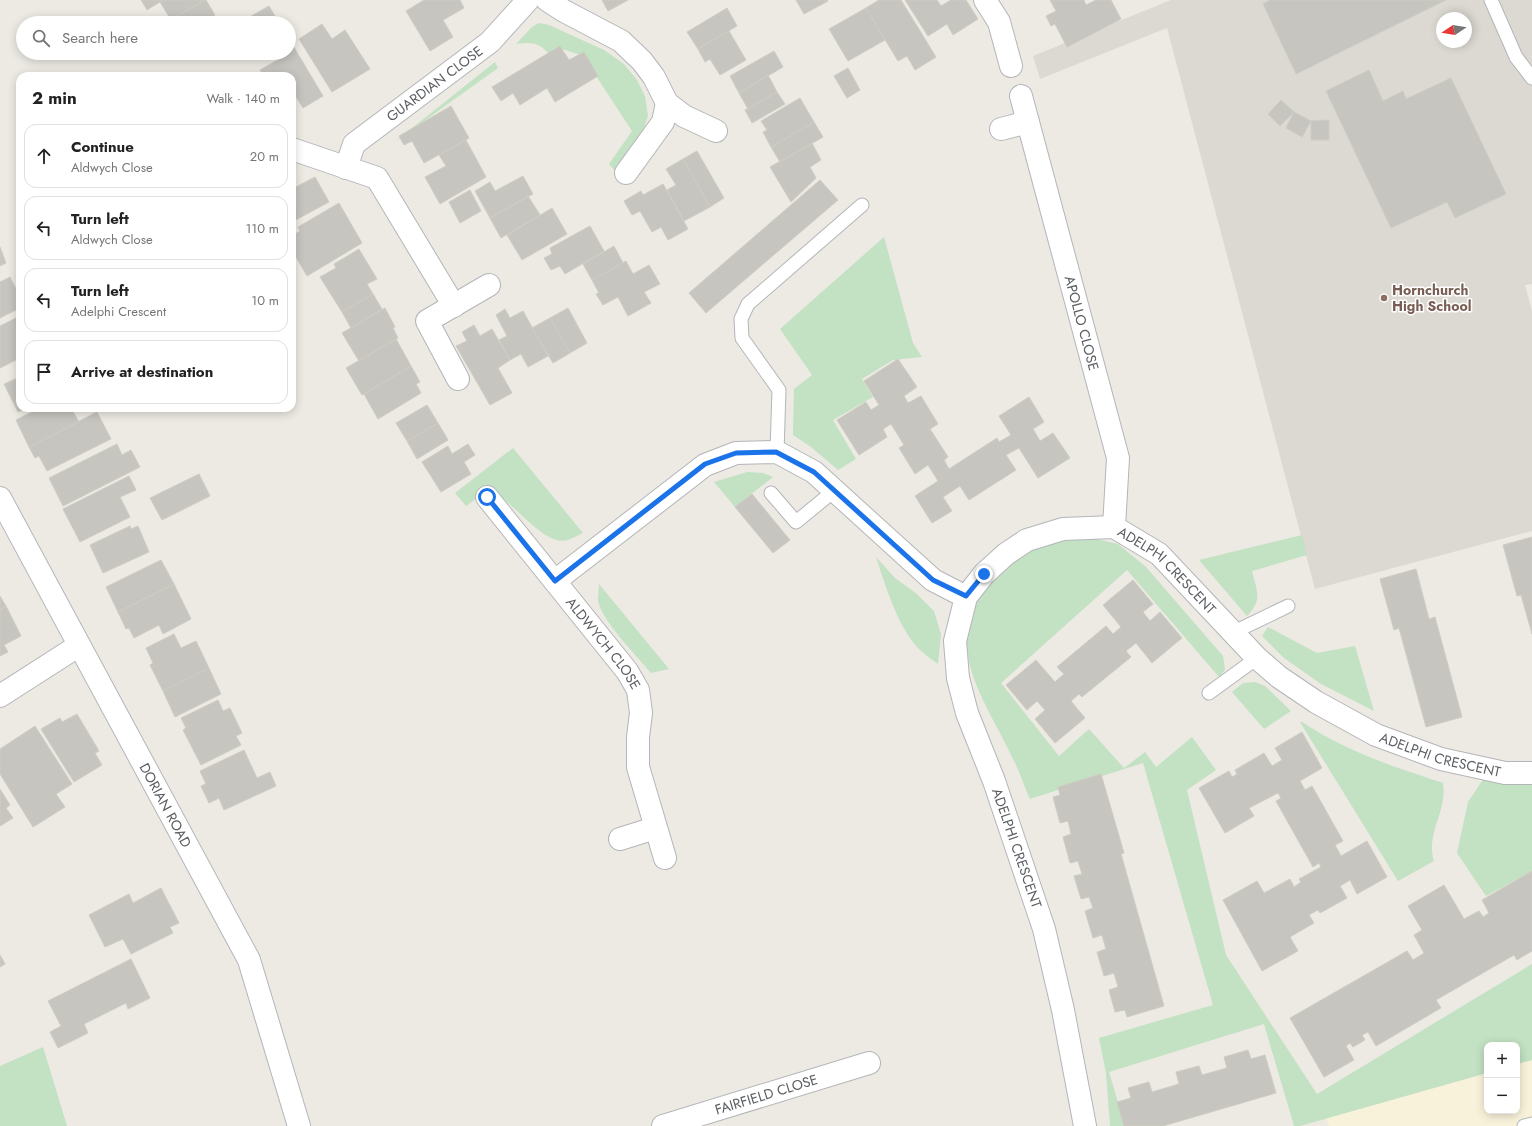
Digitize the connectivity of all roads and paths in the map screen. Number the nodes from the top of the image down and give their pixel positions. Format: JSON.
{"nodes":[{"id":1,"x":528,"y":0,"type":"edge"},
{"id":2,"x":547,"y":0,"type":"edge"},
{"id":3,"x":985,"y":0,"type":"edge"},
{"id":4,"x":1492,"y":0,"type":"edge"},
{"id":5,"x":1011,"y":66,"type":"dead end"},
{"id":6,"x":1532,"y":78,"type":"edge"},
{"id":7,"x":1021,"y":96,"type":"dead end"},
{"id":8,"x":667,"y":103,"type":"junction"},
{"id":9,"x":1028,"y":122,"type":"junction"},
{"id":10,"x":1001,"y":129,"type":"dead end"},
{"id":11,"x":716,"y":131,"type":"dead end"},
{"id":12,"x":296,"y":150,"type":"edge"},
{"id":13,"x":346,"y":168,"type":"junction"},
{"id":14,"x":626,"y":174,"type":"dead end"},
{"id":15,"x":862,"y":205,"type":"dead end"},
{"id":16,"x":489,"y":285,"type":"dead end"},
{"id":17,"x":454,"y":306,"type":"junction"},
{"id":18,"x":458,"y":379,"type":"dead end"},
{"id":19,"x":776,"y":452,"type":"junction"},
{"id":20,"x":835,"y":490,"type":"junction"},
{"id":21,"x":771,"y":493,"type":"dead end"},
{"id":22,"x":487,"y":497,"type":"dead end"},
{"id":23,"x":0,"y":498,"type":"edge"},
{"id":24,"x":1114,"y":527,"type":"junction"},
{"id":25,"x":555,"y":581,"type":"junction"},
{"id":26,"x":966,"y":596,"type":"junction"},
{"id":27,"x":1288,"y":606,"type":"dead end"},
{"id":28,"x":1232,"y":633,"type":"junction"},
{"id":29,"x":78,"y":646,"type":"junction"},
{"id":30,"x":1256,"y":658,"type":"junction"},
{"id":31,"x":1209,"y":693,"type":"dead end"},
{"id":32,"x":0,"y":696,"type":"edge"},
{"id":33,"x":1532,"y":773,"type":"edge"},
{"id":34,"x":656,"y":828,"type":"junction"},
{"id":35,"x":620,"y":838,"type":"dead end"},
{"id":36,"x":664,"y":858,"type":"dead end"},
{"id":37,"x":870,"y":1064,"type":"dead end"},
{"id":38,"x":1532,"y":1124,"type":"edge"},
{"id":39,"x":299,"y":1126,"type":"edge"},
{"id":40,"x":663,"y":1126,"type":"edge"},
{"id":41,"x":1085,"y":1126,"type":"edge"},
{"id":42,"x":1524,"y":1126,"type":"edge"}],
"edges":[{"from":1,"to":13,"type":"street","name":"GUARDIAN CLOSE"},
{"from":2,"to":8,"type":"street"},
{"from":3,"to":5,"type":"street"},
{"from":4,"to":6,"type":"lane"},
{"from":7,"to":9,"type":"street","name":"APOLLO CLOSE"},
{"from":8,"to":11,"type":"street"},
{"from":8,"to":14,"type":"street"},
{"from":9,"to":10,"type":"street"},
{"from":9,"to":24,"type":"street","name":"APOLLO CLOSE"},
{"from":12,"to":13,"type":"street"},
{"from":13,"to":17,"type":"street"},
{"from":15,"to":19,"type":"lane"},
{"from":16,"to":17,"type":"street"},
{"from":17,"to":18,"type":"street"},
{"from":19,"to":20,"type":"street"},
{"from":19,"to":25,"type":"street"},
{"from":20,"to":21,"type":"lane"},
{"from":20,"to":26,"type":"street"},
{"from":22,"to":25,"type":"street","name":"ALDWYCH CLOSE"},
{"from":23,"to":29,"type":"street","name":"DORIAN ROAD"},
{"from":24,"to":26,"type":"street","name":"ADELPHI CRESCENT"},
{"from":24,"to":28,"type":"street","name":"ADELPHI CRESCENT"},
{"from":25,"to":34,"type":"street","name":"ALDWYCH CLOSE"},
{"from":26,"to":41,"type":"street","name":"ADELPHI CRESCENT"},
{"from":27,"to":28,"type":"lane"},
{"from":28,"to":30,"type":"street","name":"ADELPHI CRESCENT"},
{"from":29,"to":32,"type":"street"},
{"from":29,"to":39,"type":"street","name":"DORIAN ROAD"},
{"from":30,"to":31,"type":"lane"},
{"from":30,"to":33,"type":"street","name":"ADELPHI CRESCENT"},
{"from":34,"to":35,"type":"street"},
{"from":34,"to":36,"type":"street","name":"ALDWYCH CLOSE"},
{"from":37,"to":40,"type":"street","name":"FAIRFIELD CLOSE"},
{"from":38,"to":42,"type":"lane"}]}
